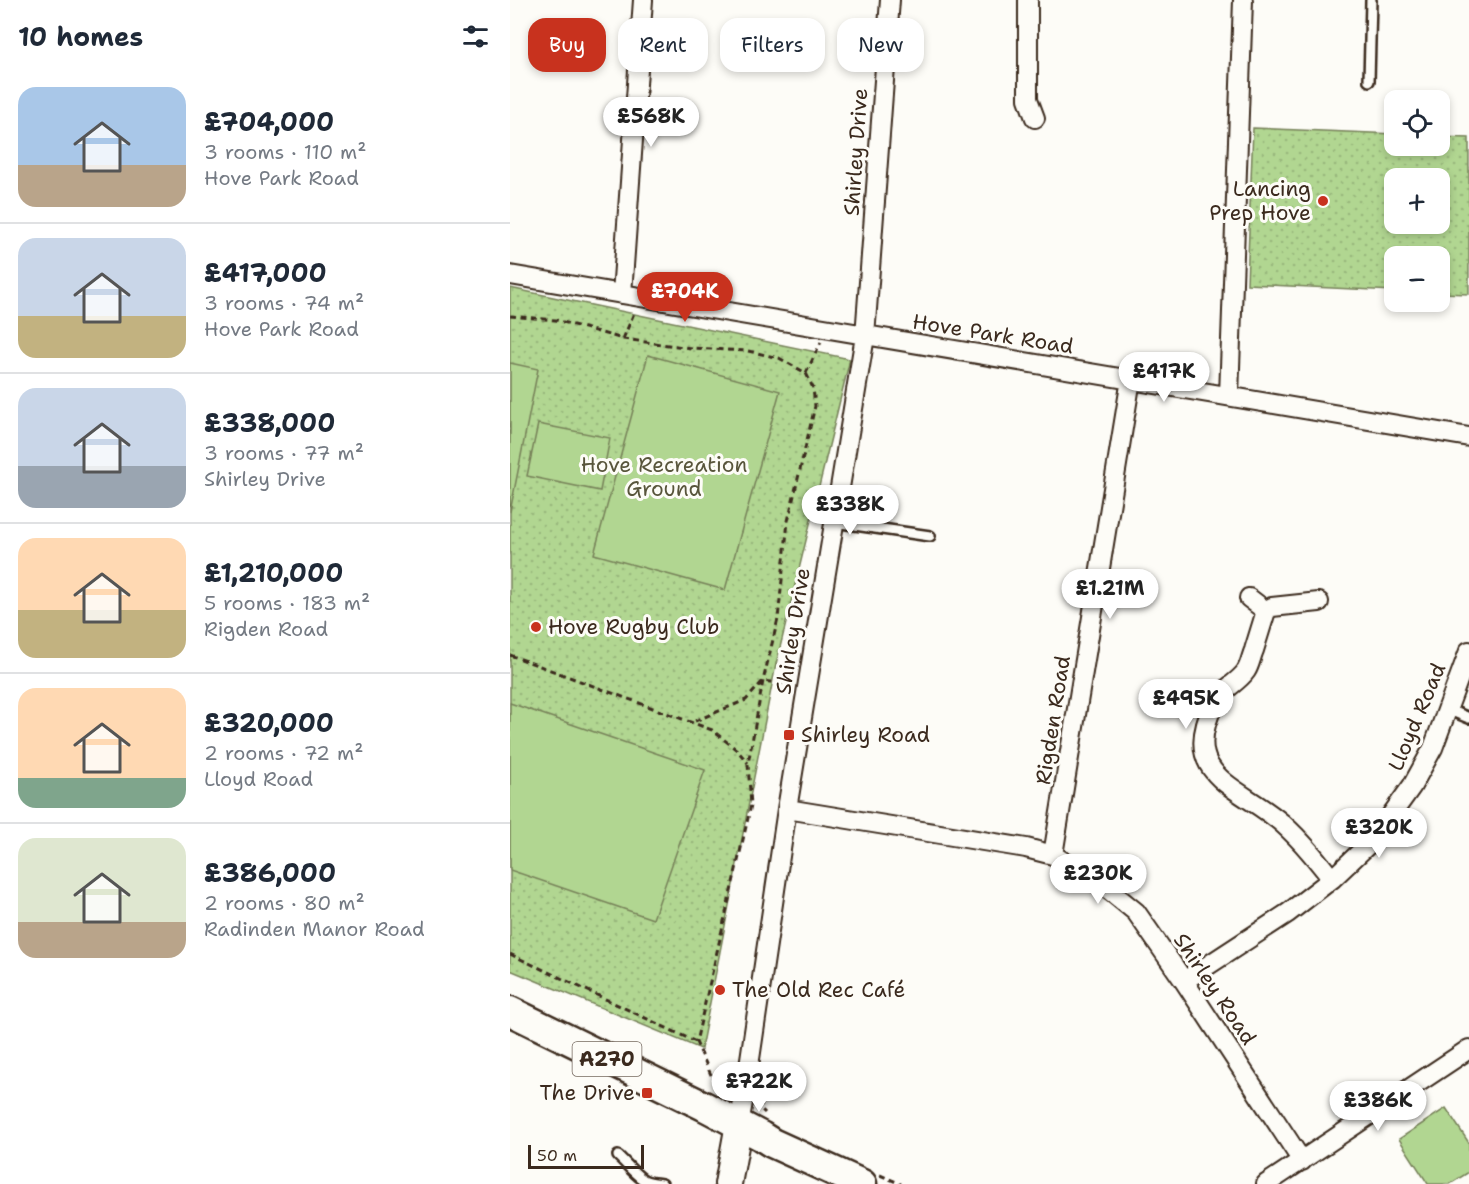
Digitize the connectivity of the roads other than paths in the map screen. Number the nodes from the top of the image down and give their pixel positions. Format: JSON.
{"nodes":[{"id":1,"x":643,"y":0,"type":"edge"},
{"id":2,"x":890,"y":0,"type":"edge"},
{"id":3,"x":1028,"y":0,"type":"edge"},
{"id":4,"x":1243,"y":0,"type":"edge"},
{"id":5,"x":1371,"y":0,"type":"edge"},
{"id":6,"x":1369,"y":81,"type":"dead end"},
{"id":7,"x":1035,"y":118,"type":"dead end"},
{"id":8,"x":510,"y":275,"type":"edge"},
{"id":9,"x":627,"y":295,"type":"junction"},
{"id":10,"x":865,"y":336,"type":"junction"},
{"id":11,"x":1131,"y":379,"type":"junction"},
{"id":12,"x":1229,"y":396,"type":"junction"},
{"id":13,"x":1469,"y":437,"type":"edge"},
{"id":14,"x":834,"y":522,"type":"junction"},
{"id":15,"x":930,"y":536,"type":"dead end"},
{"id":16,"x":1249,"y":598,"type":"dead end"},
{"id":17,"x":1319,"y":602,"type":"dead end"},
{"id":18,"x":1266,"y":611,"type":"junction"},
{"id":19,"x":1469,"y":651,"type":"edge"},
{"id":20,"x":1447,"y":709,"type":"junction"},
{"id":21,"x":1469,"y":718,"type":"edge"},
{"id":22,"x":787,"y":808,"type":"junction"},
{"id":23,"x":1053,"y":855,"type":"junction"},
{"id":24,"x":1332,"y":879,"type":"junction"},
{"id":25,"x":1184,"y":981,"type":"junction"},
{"id":26,"x":510,"y":1011,"type":"edge"},
{"id":27,"x":1469,"y":1049,"type":"edge"},
{"id":28,"x":739,"y":1124,"type":"junction"},
{"id":29,"x":618,"y":1156,"type":"dead end"},
{"id":30,"x":1302,"y":1161,"type":"junction"},
{"id":31,"x":662,"y":1184,"type":"edge"},
{"id":32,"x":728,"y":1184,"type":"edge"},
{"id":33,"x":862,"y":1184,"type":"edge"},
{"id":34,"x":1266,"y":1184,"type":"edge"}],
"edges":[{"from":1,"to":9,"type":"street"},
{"from":2,"to":10,"type":"street","name":"Shirley Drive"},
{"from":3,"to":7,"type":"street"},
{"from":4,"to":12,"type":"street"},
{"from":5,"to":6,"type":"lane"},
{"from":8,"to":9,"type":"street","name":"Hove Park Road"},
{"from":9,"to":10,"type":"street","name":"Hove Park Road"},
{"from":10,"to":11,"type":"street","name":"Hove Park Road"},
{"from":10,"to":14,"type":"street","name":"Shirley Drive"},
{"from":11,"to":12,"type":"street","name":"Hove Park Road"},
{"from":11,"to":23,"type":"street","name":"Rigden Road"},
{"from":12,"to":13,"type":"street","name":"Hove Park Road"},
{"from":14,"to":15,"type":"lane"},
{"from":14,"to":22,"type":"street","name":"Shirley Drive"},
{"from":16,"to":18,"type":"street"},
{"from":17,"to":18,"type":"street"},
{"from":18,"to":24,"type":"street"},
{"from":19,"to":20,"type":"street","name":"Lloyd Road"},
{"from":20,"to":21,"type":"lane"},
{"from":20,"to":24,"type":"street","name":"Lloyd Road"},
{"from":22,"to":23,"type":"street","name":"Shirley Road"},
{"from":22,"to":28,"type":"street","name":"Shirley Drive"},
{"from":23,"to":25,"type":"street","name":"Shirley Road"},
{"from":24,"to":25,"type":"street","name":"Lloyd Road"},
{"from":25,"to":30,"type":"street","name":"Shirley Road"},
{"from":26,"to":28,"type":"main road","number":"A270"},
{"from":27,"to":30,"type":"street"},
{"from":28,"to":32,"type":"main road"},
{"from":28,"to":33,"type":"main road","number":"A270"},
{"from":29,"to":31,"type":"lane"},
{"from":30,"to":34,"type":"street"}]}
